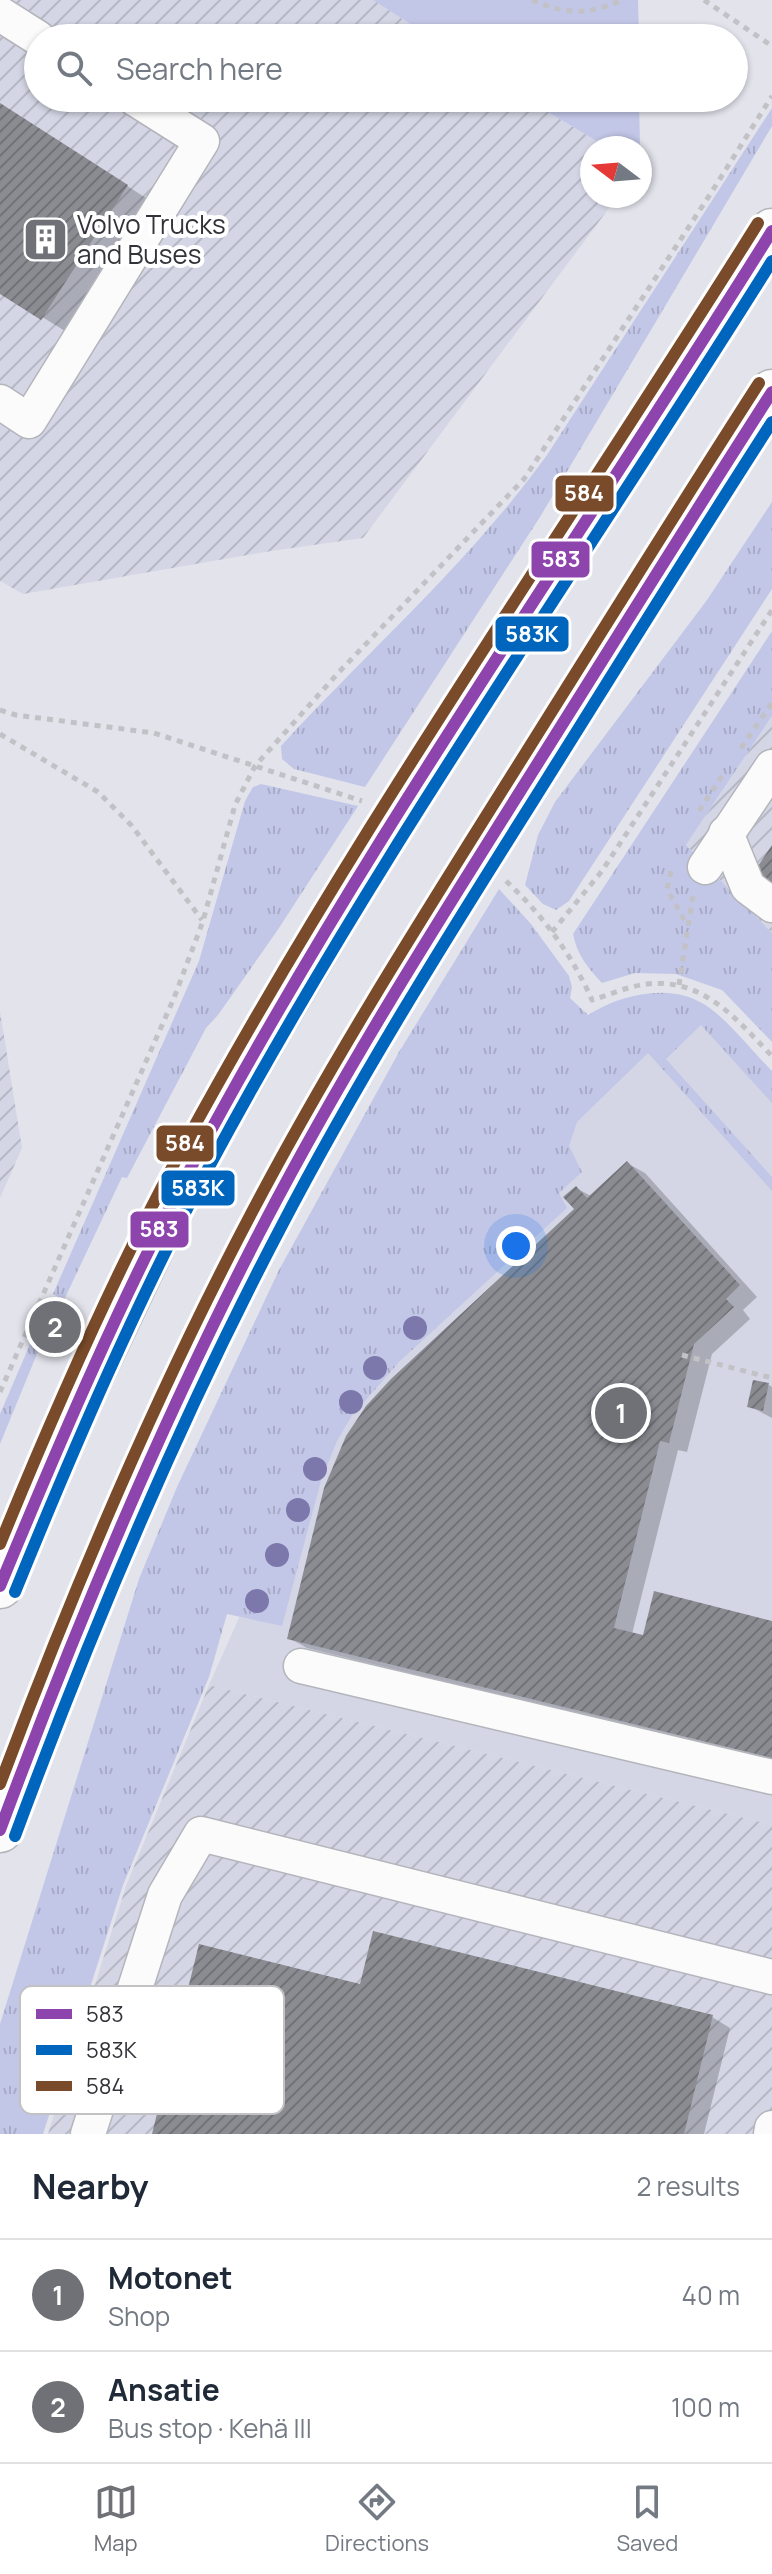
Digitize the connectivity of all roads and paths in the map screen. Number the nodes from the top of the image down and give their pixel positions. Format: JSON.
{"nodes":[{"id":1,"x":532,"y":0,"type":"edge"},
{"id":2,"x":622,"y":0,"type":"edge"},
{"id":3,"x":704,"y":0,"type":"edge"},
{"id":4,"x":0,"y":14,"type":"edge"},
{"id":5,"x":739,"y":24,"type":"edge"},
{"id":6,"x":24,"y":29,"type":"edge"},
{"id":7,"x":748,"y":30,"type":"edge"},
{"id":8,"x":772,"y":46,"type":"edge"},
{"id":9,"x":772,"y":96,"type":"edge"},
{"id":10,"x":156,"y":112,"type":"edge"},
{"id":11,"x":772,"y":231,"type":"edge"},
{"id":12,"x":772,"y":392,"type":"edge"},
{"id":13,"x":0,"y":402,"type":"edge"},
{"id":14,"x":772,"y":610,"type":"edge"},
{"id":15,"x":0,"y":710,"type":"edge"},
{"id":16,"x":0,"y":734,"type":"edge"},
{"id":17,"x":255,"y":766,"type":"junction"},
{"id":18,"x":772,"y":767,"type":"edge"},
{"id":19,"x":366,"y":802,"type":"dead end"},
{"id":20,"x":726,"y":833,"type":"junction"},
{"id":21,"x":705,"y":867,"type":"joint"},
{"id":22,"x":500,"y":875,"type":"dead end"},
{"id":23,"x":772,"y":905,"type":"edge"},
{"id":24,"x":203,"y":921,"type":"junction"},
{"id":25,"x":552,"y":932,"type":"junction"},
{"id":26,"x":679,"y":985,"type":"junction"},
{"id":27,"x":772,"y":1056,"type":"edge"},
{"id":28,"x":37,"y":1311,"type":"junction"},
{"id":29,"x":55,"y":1327,"type":"dead end"},
{"id":30,"x":682,"y":1355,"type":"dead end"},
{"id":31,"x":772,"y":1378,"type":"edge"},
{"id":32,"x":0,"y":1392,"type":"edge"},
{"id":33,"x":0,"y":1586,"type":"edge"},
{"id":34,"x":301,"y":1666,"type":"dead end"},
{"id":35,"x":772,"y":1777,"type":"edge"},
{"id":36,"x":0,"y":1830,"type":"edge"},
{"id":37,"x":772,"y":1977,"type":"edge"},
{"id":38,"x":136,"y":1986,"type":"edge"},
{"id":39,"x":94,"y":2114,"type":"edge"},
{"id":40,"x":772,"y":2128,"type":"edge"},
{"id":41,"x":88,"y":2134,"type":"edge"},
{"id":42,"x":771,"y":2134,"type":"edge"}],
"edges":[{"from":1,"to":2,"type":"path"},
{"from":3,"to":5,"type":"path"},
{"from":4,"to":6,"type":"lane"},
{"from":7,"to":8,"type":"path"},
{"from":9,"to":17,"type":"path"},
{"from":10,"to":13,"type":"lane"},
{"from":11,"to":33,"type":"highway","bridge":true},
{"from":12,"to":36,"type":"highway","bridge":true},
{"from":14,"to":25,"type":"path"},
{"from":15,"to":17,"type":"path"},
{"from":16,"to":24,"type":"path"},
{"from":17,"to":19,"type":"path"},
{"from":17,"to":24,"type":"path"},
{"from":18,"to":20,"type":"lane"},
{"from":20,"to":21,"type":"lane"},
{"from":20,"to":23,"type":"lane"},
{"from":21,"to":26,"type":"path"},
{"from":22,"to":25,"type":"path"},
{"from":24,"to":28,"type":"path"},
{"from":25,"to":26,"type":"path"},
{"from":26,"to":27,"type":"path"},
{"from":28,"to":29,"type":"path"},
{"from":28,"to":32,"type":"path"},
{"from":30,"to":31,"type":"path"},
{"from":34,"to":35,"type":"lane"},
{"from":37,"to":38,"type":"lane"},
{"from":39,"to":41,"type":"lane"},
{"from":40,"to":42,"type":"lane"}]}
